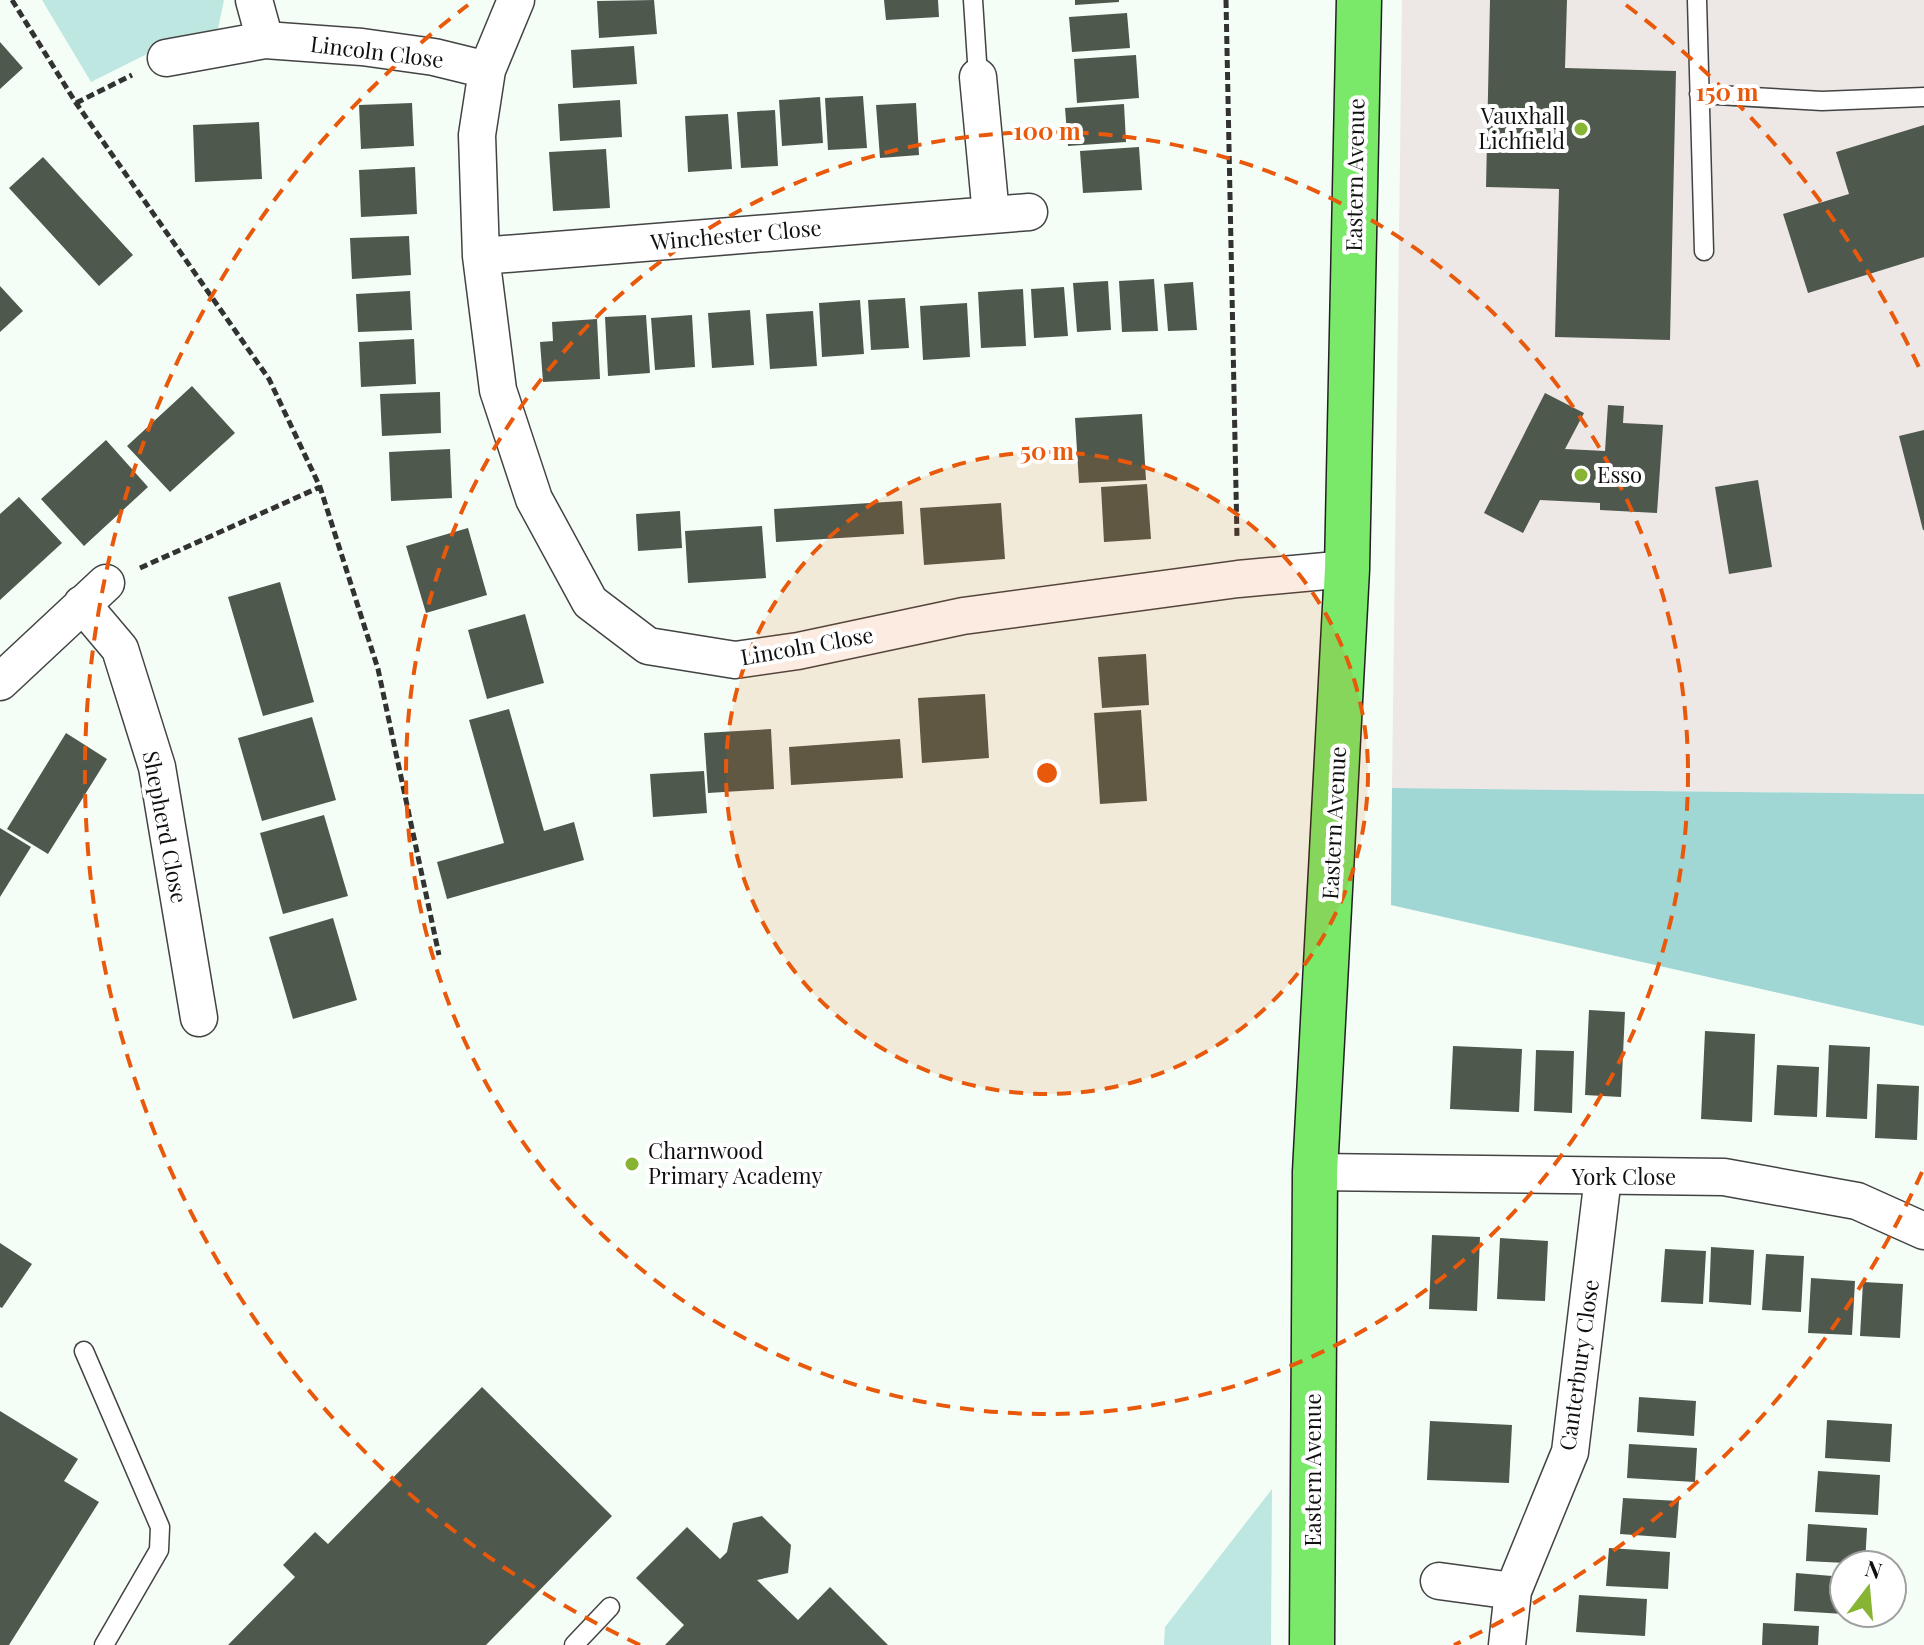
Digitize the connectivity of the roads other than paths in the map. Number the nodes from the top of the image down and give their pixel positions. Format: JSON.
{"nodes":[{"id":1,"x":254,"y":0,"type":"edge"},
{"id":2,"x":516,"y":0,"type":"edge"},
{"id":3,"x":973,"y":0,"type":"edge"},
{"id":4,"x":1359,"y":0,"type":"edge"},
{"id":5,"x":1697,"y":0,"type":"edge"},
{"id":6,"x":265,"y":40,"type":"junction"},
{"id":7,"x":166,"y":58,"type":"road end"},
{"id":8,"x":487,"y":70,"type":"junction"},
{"id":9,"x":978,"y":77,"type":"joint"},
{"id":10,"x":1699,"y":94,"type":"junction"},
{"id":11,"x":1924,"y":97,"type":"edge"},
{"id":12,"x":1029,"y":212,"type":"dead end"},
{"id":13,"x":991,"y":215,"type":"junction"},
{"id":14,"x":1704,"y":251,"type":"dead end"},
{"id":15,"x":481,"y":256,"type":"junction"},
{"id":16,"x":1347,"y":569,"type":"junction"},
{"id":17,"x":0,"y":682,"type":"edge"},
{"id":18,"x":199,"y":1018,"type":"dead end"},
{"id":19,"x":1315,"y":1172,"type":"junction"},
{"id":20,"x":1603,"y":1177,"type":"junction"},
{"id":21,"x":1924,"y":1231,"type":"edge"},
{"id":22,"x":84,"y":1351,"type":"dead end"},
{"id":23,"x":1439,"y":1581,"type":"dead end"},
{"id":24,"x":1513,"y":1591,"type":"junction"},
{"id":25,"x":610,"y":1607,"type":"dead end"},
{"id":26,"x":104,"y":1645,"type":"edge"},
{"id":27,"x":574,"y":1645,"type":"edge"},
{"id":28,"x":1312,"y":1645,"type":"edge"},
{"id":29,"x":1507,"y":1645,"type":"edge"}],
"edges":[{"from":1,"to":6,"type":"street"},
{"from":2,"to":8,"type":"street","name":"Lincoln Close"},
{"from":3,"to":9,"type":"lane"},
{"from":4,"to":16,"type":"highway","name":"Eastern Avenue"},
{"from":5,"to":10,"type":"lane"},
{"from":6,"to":7,"type":"street","name":"Lincoln Close"},
{"from":6,"to":8,"type":"street","name":"Lincoln Close"},
{"from":8,"to":15,"type":"street","name":"Lincoln Close"},
{"from":9,"to":13,"type":"street"},
{"from":10,"to":11,"type":"lane"},
{"from":10,"to":14,"type":"lane"},
{"from":12,"to":13,"type":"street","name":"Winchester Close"},
{"from":13,"to":15,"type":"street","name":"Winchester Close"},
{"from":15,"to":16,"type":"street","name":"Lincoln Close"},
{"from":16,"to":19,"type":"highway","name":"Eastern Avenue"},
{"from":17,"to":18,"type":"street","name":"Shepherd Close"},
{"from":19,"to":20,"type":"street","name":"York Close"},
{"from":19,"to":28,"type":"highway","name":"Eastern Avenue"},
{"from":20,"to":21,"type":"street","name":"York Close"},
{"from":20,"to":24,"type":"street","name":"Canterbury Close"},
{"from":22,"to":26,"type":"lane"},
{"from":23,"to":24,"type":"street"},
{"from":24,"to":29,"type":"street","name":"Canterbury Close"},
{"from":25,"to":27,"type":"lane"}]}
